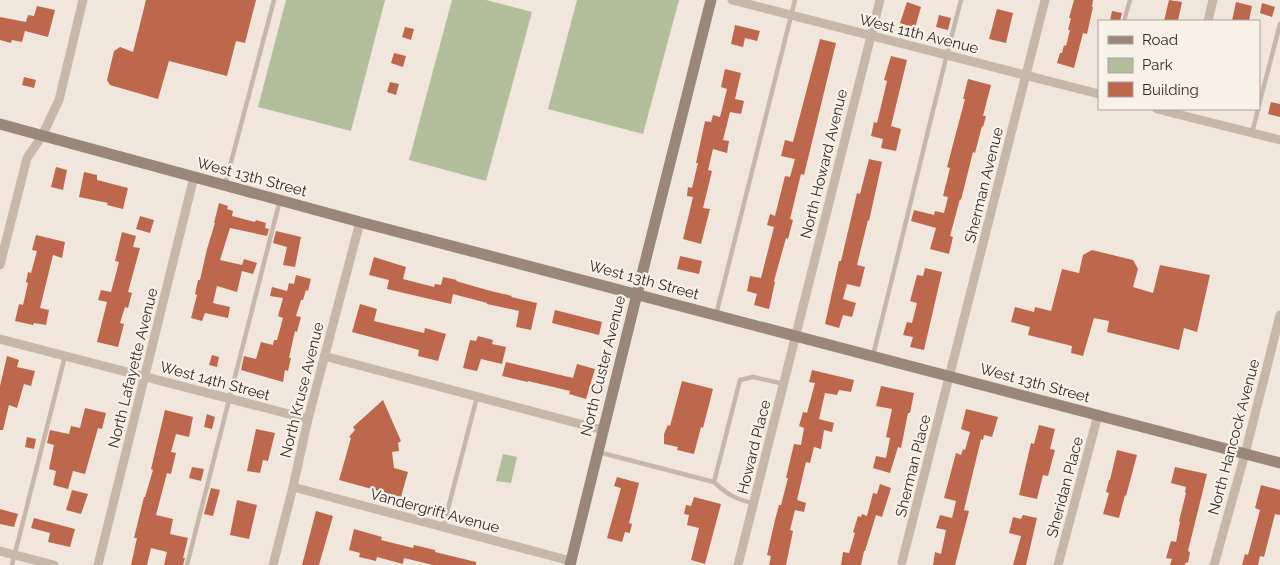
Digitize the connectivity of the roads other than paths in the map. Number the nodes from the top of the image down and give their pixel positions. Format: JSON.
{"nodes":[{"id":1,"x":83,"y":0,"type":"edge"},
{"id":2,"x":274,"y":0,"type":"edge"},
{"id":3,"x":711,"y":0,"type":"edge"},
{"id":4,"x":732,"y":0,"type":"edge"},
{"id":5,"x":795,"y":0,"type":"edge"},
{"id":6,"x":880,"y":0,"type":"edge"},
{"id":7,"x":961,"y":0,"type":"edge"},
{"id":8,"x":1045,"y":0,"type":"edge"},
{"id":9,"x":1130,"y":0,"type":"edge"},
{"id":10,"x":1213,"y":0,"type":"edge"},
{"id":11,"x":791,"y":15,"type":"junction"},
{"id":12,"x":1124,"y":20,"type":"edge"},
{"id":13,"x":1208,"y":20,"type":"edge"},
{"id":14,"x":1280,"y":24,"type":"edge"},
{"id":15,"x":871,"y":36,"type":"junction"},
{"id":16,"x":947,"y":55,"type":"junction"},
{"id":17,"x":1026,"y":75,"type":"junction"},
{"id":18,"x":1098,"y":94,"type":"edge"},
{"id":19,"x":1260,"y":99,"type":"edge"},
{"id":20,"x":1166,"y":110,"type":"edge"},
{"id":21,"x":1257,"y":110,"type":"edge"},
{"id":22,"x":1185,"y":112,"type":"edge"},
{"id":23,"x":0,"y":124,"type":"edge"},
{"id":24,"x":1252,"y":133,"type":"junction"},
{"id":25,"x":42,"y":136,"type":"junction"},
{"id":26,"x":1280,"y":140,"type":"edge"},
{"id":27,"x":194,"y":177,"type":"junction"},
{"id":28,"x":225,"y":185,"type":"junction"},
{"id":29,"x":280,"y":200,"type":"junction"},
{"id":30,"x":360,"y":222,"type":"junction"},
{"id":31,"x":0,"y":265,"type":"edge"},
{"id":32,"x":637,"y":294,"type":"junction"},
{"id":33,"x":716,"y":315,"type":"junction"},
{"id":34,"x":1280,"y":315,"type":"edge"},
{"id":35,"x":796,"y":336,"type":"junction"},
{"id":36,"x":0,"y":339,"type":"edge"},
{"id":37,"x":65,"y":356,"type":"junction"},
{"id":38,"x":324,"y":356,"type":"junction"},
{"id":39,"x":873,"y":356,"type":"junction"},
{"id":40,"x":950,"y":376,"type":"junction"},
{"id":41,"x":145,"y":377,"type":"junction"},
{"id":42,"x":784,"y":384,"type":"junction"},
{"id":43,"x":477,"y":397,"type":"junction"},
{"id":44,"x":230,"y":399,"type":"junction"},
{"id":45,"x":1098,"y":415,"type":"junction"},
{"id":46,"x":308,"y":419,"type":"junction"},
{"id":47,"x":603,"y":430,"type":"junction"},
{"id":48,"x":598,"y":452,"type":"junction"},
{"id":49,"x":1245,"y":454,"type":"junction"},
{"id":50,"x":1280,"y":463,"type":"edge"},
{"id":51,"x":714,"y":482,"type":"junction"},
{"id":52,"x":293,"y":487,"type":"junction"},
{"id":53,"x":754,"y":504,"type":"junction"},
{"id":54,"x":444,"y":528,"type":"junction"},
{"id":55,"x":0,"y":551,"type":"edge"},
{"id":56,"x":15,"y":555,"type":"junction"},
{"id":57,"x":902,"y":562,"type":"dead end"},
{"id":58,"x":571,"y":563,"type":"edge"},
{"id":59,"x":12,"y":565,"type":"edge"},
{"id":60,"x":54,"y":565,"type":"edge"},
{"id":61,"x":98,"y":565,"type":"edge"},
{"id":62,"x":187,"y":565,"type":"edge"},
{"id":63,"x":273,"y":565,"type":"edge"},
{"id":64,"x":738,"y":565,"type":"edge"},
{"id":65,"x":1058,"y":565,"type":"edge"},
{"id":66,"x":1214,"y":565,"type":"edge"}],
"edges":[{"from":1,"to":25,"type":"street"},
{"from":2,"to":28,"type":"lane"},
{"from":3,"to":32,"type":"main road","name":"North Custer Avenue"},
{"from":4,"to":11,"type":"street","name":"West 11th Avenue"},
{"from":5,"to":11,"type":"lane"},
{"from":6,"to":15,"type":"street","name":"North Howard Avenue"},
{"from":7,"to":16,"type":"lane"},
{"from":8,"to":17,"type":"street","name":"Sherman Avenue"},
{"from":9,"to":12,"type":"lane"},
{"from":10,"to":13,"type":"street"},
{"from":11,"to":15,"type":"street","name":"West 11th Avenue"},
{"from":11,"to":33,"type":"lane"},
{"from":14,"to":19,"type":"lane"},
{"from":15,"to":16,"type":"street","name":"West 11th Avenue"},
{"from":15,"to":35,"type":"street","name":"North Howard Avenue"},
{"from":16,"to":17,"type":"street","name":"West 11th Avenue"},
{"from":16,"to":39,"type":"lane"},
{"from":17,"to":18,"type":"street","name":"West 11th Avenue"},
{"from":17,"to":40,"type":"street","name":"Sherman Avenue"},
{"from":20,"to":22,"type":"street"},
{"from":21,"to":24,"type":"lane"},
{"from":22,"to":24,"type":"street"},
{"from":23,"to":25,"type":"main road","name":"West 13th Street"},
{"from":24,"to":26,"type":"street"},
{"from":25,"to":27,"type":"main road","name":"West 13th Street"},
{"from":25,"to":31,"type":"street"},
{"from":27,"to":28,"type":"main road","name":"West 13th Street"},
{"from":27,"to":41,"type":"street","name":"North Lafayette Avenue"},
{"from":28,"to":29,"type":"main road","name":"West 13th Street"},
{"from":29,"to":30,"type":"main road","name":"West 13th Street"},
{"from":29,"to":44,"type":"lane"},
{"from":30,"to":32,"type":"main road","name":"West 13th Street"},
{"from":30,"to":38,"type":"street","name":"North Kruse Avenue"},
{"from":32,"to":33,"type":"main road","name":"West 13th Street"},
{"from":32,"to":47,"type":"main road","name":"North Custer Avenue"},
{"from":33,"to":35,"type":"main road","name":"West 13th Street"},
{"from":34,"to":49,"type":"street","name":"North Hancock Avenue"},
{"from":35,"to":39,"type":"main road","name":"West 13th Street"},
{"from":35,"to":42,"type":"street","name":"Howard Place"},
{"from":36,"to":37,"type":"street","name":"West 14th Street"},
{"from":37,"to":41,"type":"street","name":"West 14th Street"},
{"from":37,"to":56,"type":"lane"},
{"from":38,"to":43,"type":"street"},
{"from":38,"to":46,"type":"street","name":"North Kruse Avenue"},
{"from":39,"to":40,"type":"main road","name":"West 13th Street"},
{"from":40,"to":45,"type":"main road","name":"West 13th Street"},
{"from":40,"to":57,"type":"street","name":"Sherman Place"},
{"from":41,"to":44,"type":"street","name":"West 14th Street"},
{"from":41,"to":61,"type":"street","name":"North Lafayette Avenue"},
{"from":42,"to":51,"type":"lane"},
{"from":42,"to":53,"type":"street","name":"Howard Place"},
{"from":43,"to":47,"type":"street"},
{"from":43,"to":54,"type":"lane"},
{"from":44,"to":46,"type":"street","name":"West 14th Street"},
{"from":44,"to":62,"type":"lane"},
{"from":45,"to":49,"type":"main road","name":"West 13th Street"},
{"from":45,"to":65,"type":"street","name":"Sheridan Place"},
{"from":46,"to":52,"type":"street","name":"North Kruse Avenue"},
{"from":47,"to":48,"type":"main road","name":"North Custer Avenue"},
{"from":48,"to":51,"type":"lane"},
{"from":48,"to":58,"type":"main road","name":"North Custer Avenue"},
{"from":49,"to":50,"type":"main road","name":"West 13th Street"},
{"from":49,"to":66,"type":"street","name":"North Hancock Avenue"},
{"from":51,"to":53,"type":"lane"},
{"from":52,"to":54,"type":"street","name":"Vandergrift Avenue"},
{"from":52,"to":63,"type":"street","name":"North Kruse Avenue"},
{"from":53,"to":64,"type":"street","name":"Howard Place"},
{"from":54,"to":58,"type":"street","name":"Vandergrift Avenue"},
{"from":55,"to":56,"type":"street"},
{"from":56,"to":59,"type":"lane"},
{"from":56,"to":60,"type":"street"}]}
